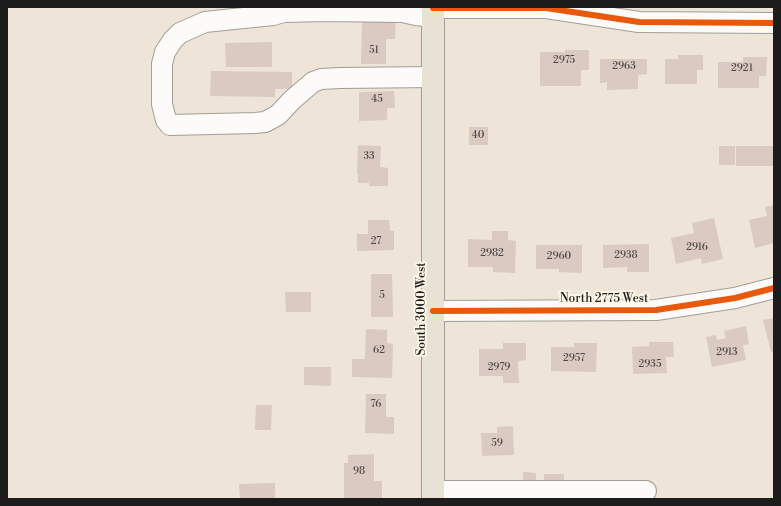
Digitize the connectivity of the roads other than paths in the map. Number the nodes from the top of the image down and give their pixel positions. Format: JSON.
{"nodes":[{"id":1,"x":433,"y":11,"type":"edge"},
{"id":2,"x":667,"y":15,"type":"edge"},
{"id":3,"x":774,"y":23,"type":"edge"},
{"id":4,"x":433,"y":77,"type":"junction"},
{"id":5,"x":774,"y":288,"type":"edge"},
{"id":6,"x":433,"y":311,"type":"junction"},
{"id":7,"x":646,"y":491,"type":"dead end"},
{"id":8,"x":433,"y":495,"type":"edge"}],
"edges":[{"from":1,"to":2,"type":"street"},
{"from":1,"to":4,"type":"main road","name":"South 3000 West"},
{"from":1,"to":4,"type":"street"},
{"from":2,"to":3,"type":"street"},
{"from":4,"to":6,"type":"main road","name":"South 3000 West"},
{"from":5,"to":6,"type":"street","name":"North 2775 West"},
{"from":6,"to":8,"type":"main road","name":"South 3000 West"},
{"from":7,"to":8,"type":"street"}]}
